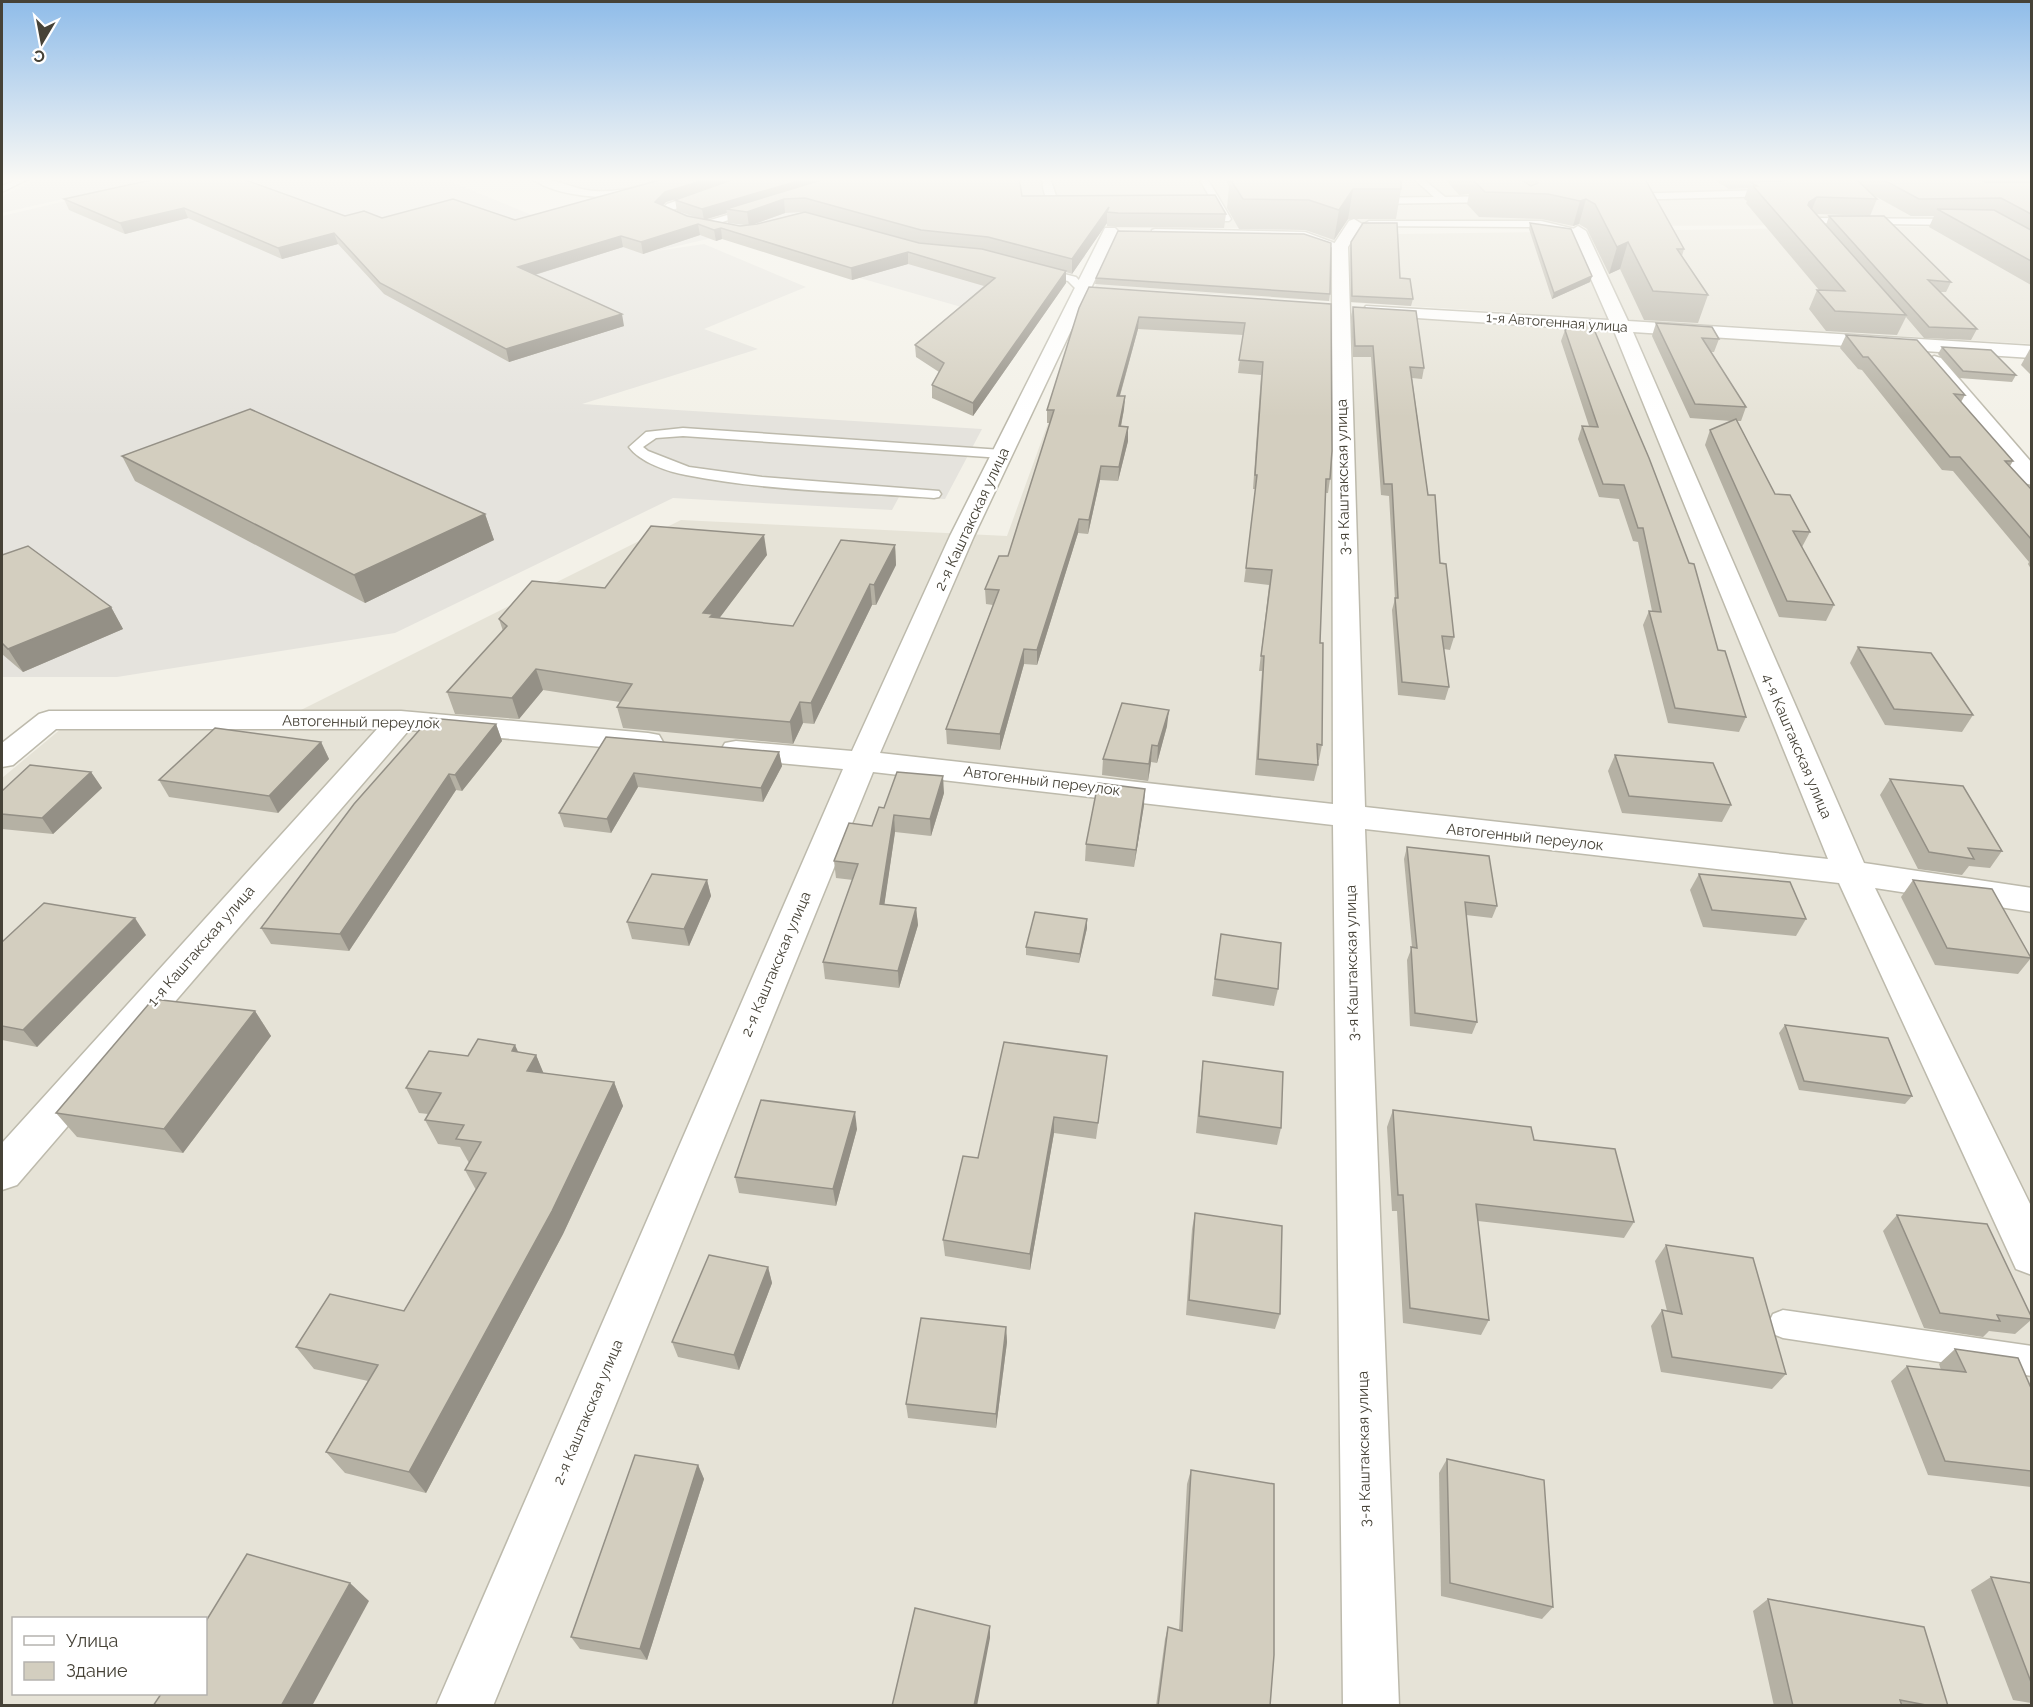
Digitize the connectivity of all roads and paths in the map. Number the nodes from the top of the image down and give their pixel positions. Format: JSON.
{"nodes":[{"id":1,"x":1105,"y":258,"type":"edge"},
{"id":2,"x":1343,"y":258,"type":"edge"},
{"id":3,"x":1590,"y":258,"type":"edge"},
{"id":4,"x":1028,"y":267,"type":"edge"},
{"id":5,"x":1092,"y":291,"type":"junction"},
{"id":6,"x":1328,"y":307,"type":"junction"},
{"id":7,"x":1621,"y":326,"type":"junction"},
{"id":8,"x":1903,"y":326,"type":"edge"},
{"id":9,"x":1918,"y":344,"type":"junction"},
{"id":10,"x":2031,"y":352,"type":"edge"},
{"id":11,"x":1002,"y":454,"type":"junction"},
{"id":12,"x":2031,"y":478,"type":"edge"},
{"id":13,"x":934,"y":494,"type":"dead end"},
{"id":14,"x":401,"y":720,"type":"junction"},
{"id":15,"x":673,"y":744,"type":"edge"},
{"id":16,"x":708,"y":747,"type":"edge"},
{"id":17,"x":2,"y":758,"type":"edge"},
{"id":18,"x":862,"y":761,"type":"junction"},
{"id":19,"x":1349,"y":817,"type":"junction"},
{"id":20,"x":1851,"y":873,"type":"junction"},
{"id":21,"x":2031,"y":900,"type":"edge"},
{"id":22,"x":2,"y":1172,"type":"edge"},
{"id":23,"x":2031,"y":1255,"type":"edge"},
{"id":24,"x":1783,"y":1324,"type":"dead end"},
{"id":25,"x":2031,"y":1360,"type":"edge"},
{"id":26,"x":464,"y":1706,"type":"edge"},
{"id":27,"x":1371,"y":1706,"type":"edge"}],
"edges":[{"from":1,"to":5,"type":"street","name":"2-я Каштакская улица"},
{"from":2,"to":6,"type":"street","name":"3-я Каштакская улица"},
{"from":3,"to":7,"type":"street","name":"4-я Каштакская улица"},
{"from":4,"to":5,"type":"lane"},
{"from":5,"to":11,"type":"street","name":"2-я Каштакская улица"},
{"from":6,"to":7,"type":"street","name":"1-я Автогенная улица"},
{"from":6,"to":19,"type":"street","name":"3-я Каштакская улица"},
{"from":7,"to":9,"type":"street","name":"1-я Автогенная улица"},
{"from":7,"to":20,"type":"street","name":"4-я Каштакская улица"},
{"from":8,"to":9,"type":"street"},
{"from":9,"to":10,"type":"street","name":"1-я Автогенная улица"},
{"from":9,"to":12,"type":"street"},
{"from":11,"to":13,"type":"lane"},
{"from":11,"to":18,"type":"street","name":"2-я Каштакская улица"},
{"from":14,"to":15,"type":"street","name":"Автогенный переулок"},
{"from":14,"to":17,"type":"street","name":"Автогенный переулок"},
{"from":14,"to":22,"type":"street","name":"1-я Каштакская улица"},
{"from":16,"to":18,"type":"street","name":"Автогенный переулок"},
{"from":18,"to":19,"type":"street","name":"Автогенный переулок"},
{"from":18,"to":26,"type":"street","name":"2-я Каштакская улица"},
{"from":19,"to":20,"type":"street","name":"Автогенный переулок"},
{"from":19,"to":27,"type":"street","name":"3-я Каштакская улица"},
{"from":20,"to":21,"type":"street","name":"Автогенный переулок"},
{"from":20,"to":23,"type":"street","name":"4-я Каштакская улица"},
{"from":24,"to":25,"type":"lane"}]}
